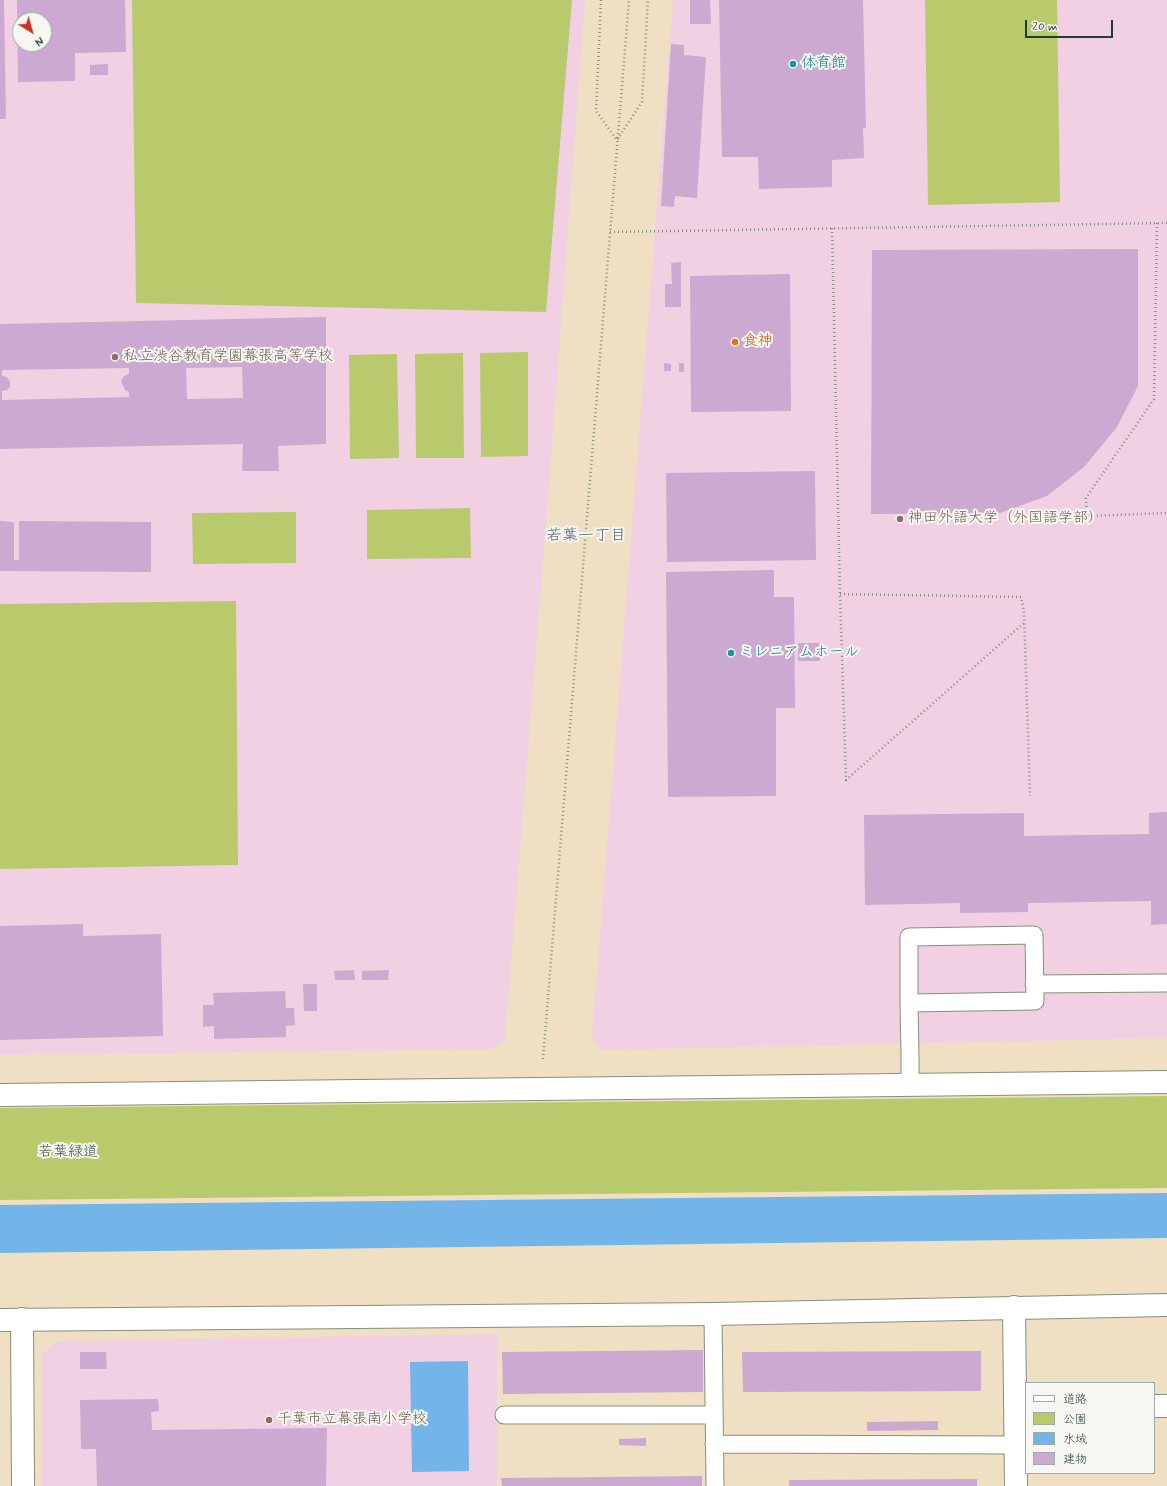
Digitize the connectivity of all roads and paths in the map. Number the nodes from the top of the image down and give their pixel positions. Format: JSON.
{"nodes":[{"id":1,"x":602,"y":0,"type":"edge"},
{"id":2,"x":629,"y":0,"type":"edge"},
{"id":3,"x":648,"y":0,"type":"edge"},
{"id":4,"x":617,"y":140,"type":"junction"},
{"id":5,"x":1157,"y":223,"type":"junction"},
{"id":6,"x":1167,"y":223,"type":"edge"},
{"id":7,"x":832,"y":228,"type":"junction"},
{"id":8,"x":610,"y":232,"type":"junction"},
{"id":9,"x":1167,"y":513,"type":"edge"},
{"id":10,"x":840,"y":594,"type":"junction"},
{"id":11,"x":1024,"y":623,"type":"junction"},
{"id":12,"x":1030,"y":796,"type":"dead end"},
{"id":13,"x":1167,"y":983,"type":"edge"},
{"id":14,"x":1034,"y":984,"type":"junction"},
{"id":15,"x":909,"y":1003,"type":"junction"},
{"id":16,"x":543,"y":1059,"type":"dead end"},
{"id":17,"x":1167,"y":1082,"type":"edge"},
{"id":18,"x":910,"y":1085,"type":"junction"},
{"id":19,"x":0,"y":1095,"type":"edge"},
{"id":20,"x":1167,"y":1305,"type":"edge"},
{"id":21,"x":1014,"y":1307,"type":"junction"},
{"id":22,"x":713,"y":1314,"type":"junction"},
{"id":23,"x":22,"y":1319,"type":"junction"},
{"id":24,"x":0,"y":1320,"type":"edge"},
{"id":25,"x":1155,"y":1406,"type":"edge"},
{"id":26,"x":1167,"y":1406,"type":"edge"},
{"id":27,"x":1021,"y":1408,"type":"edge"},
{"id":28,"x":504,"y":1415,"type":"dead end"},
{"id":29,"x":714,"y":1415,"type":"junction"},
{"id":30,"x":714,"y":1444,"type":"junction"},
{"id":31,"x":1016,"y":1445,"type":"junction"},
{"id":32,"x":22,"y":1486,"type":"edge"},
{"id":33,"x":715,"y":1486,"type":"edge"},
{"id":34,"x":1016,"y":1486,"type":"edge"}],
"edges":[{"from":1,"to":4,"type":"path"},
{"from":2,"to":4,"type":"path"},
{"from":3,"to":4,"type":"path"},
{"from":4,"to":8,"type":"path"},
{"from":5,"to":6,"type":"path"},
{"from":5,"to":7,"type":"path"},
{"from":5,"to":9,"type":"path"},
{"from":7,"to":8,"type":"path"},
{"from":7,"to":10,"type":"path"},
{"from":8,"to":16,"type":"path"},
{"from":10,"to":11,"type":"path"},
{"from":10,"to":11,"type":"path"},
{"from":11,"to":12,"type":"path"},
{"from":13,"to":14,"type":"lane"},
{"from":14,"to":15,"type":"lane"},
{"from":14,"to":15,"type":"lane"},
{"from":15,"to":18,"type":"lane"},
{"from":17,"to":18,"type":"street"},
{"from":18,"to":19,"type":"street"},
{"from":20,"to":21,"type":"street"},
{"from":21,"to":22,"type":"street"},
{"from":21,"to":27,"type":"street"},
{"from":22,"to":23,"type":"street"},
{"from":22,"to":29,"type":"lane"},
{"from":23,"to":24,"type":"street"},
{"from":23,"to":32,"type":"street"},
{"from":25,"to":26,"type":"street"},
{"from":27,"to":31,"type":"street"},
{"from":28,"to":29,"type":"lane"},
{"from":29,"to":30,"type":"lane"},
{"from":30,"to":31,"type":"lane"},
{"from":30,"to":33,"type":"lane"},
{"from":31,"to":34,"type":"street"}]}
